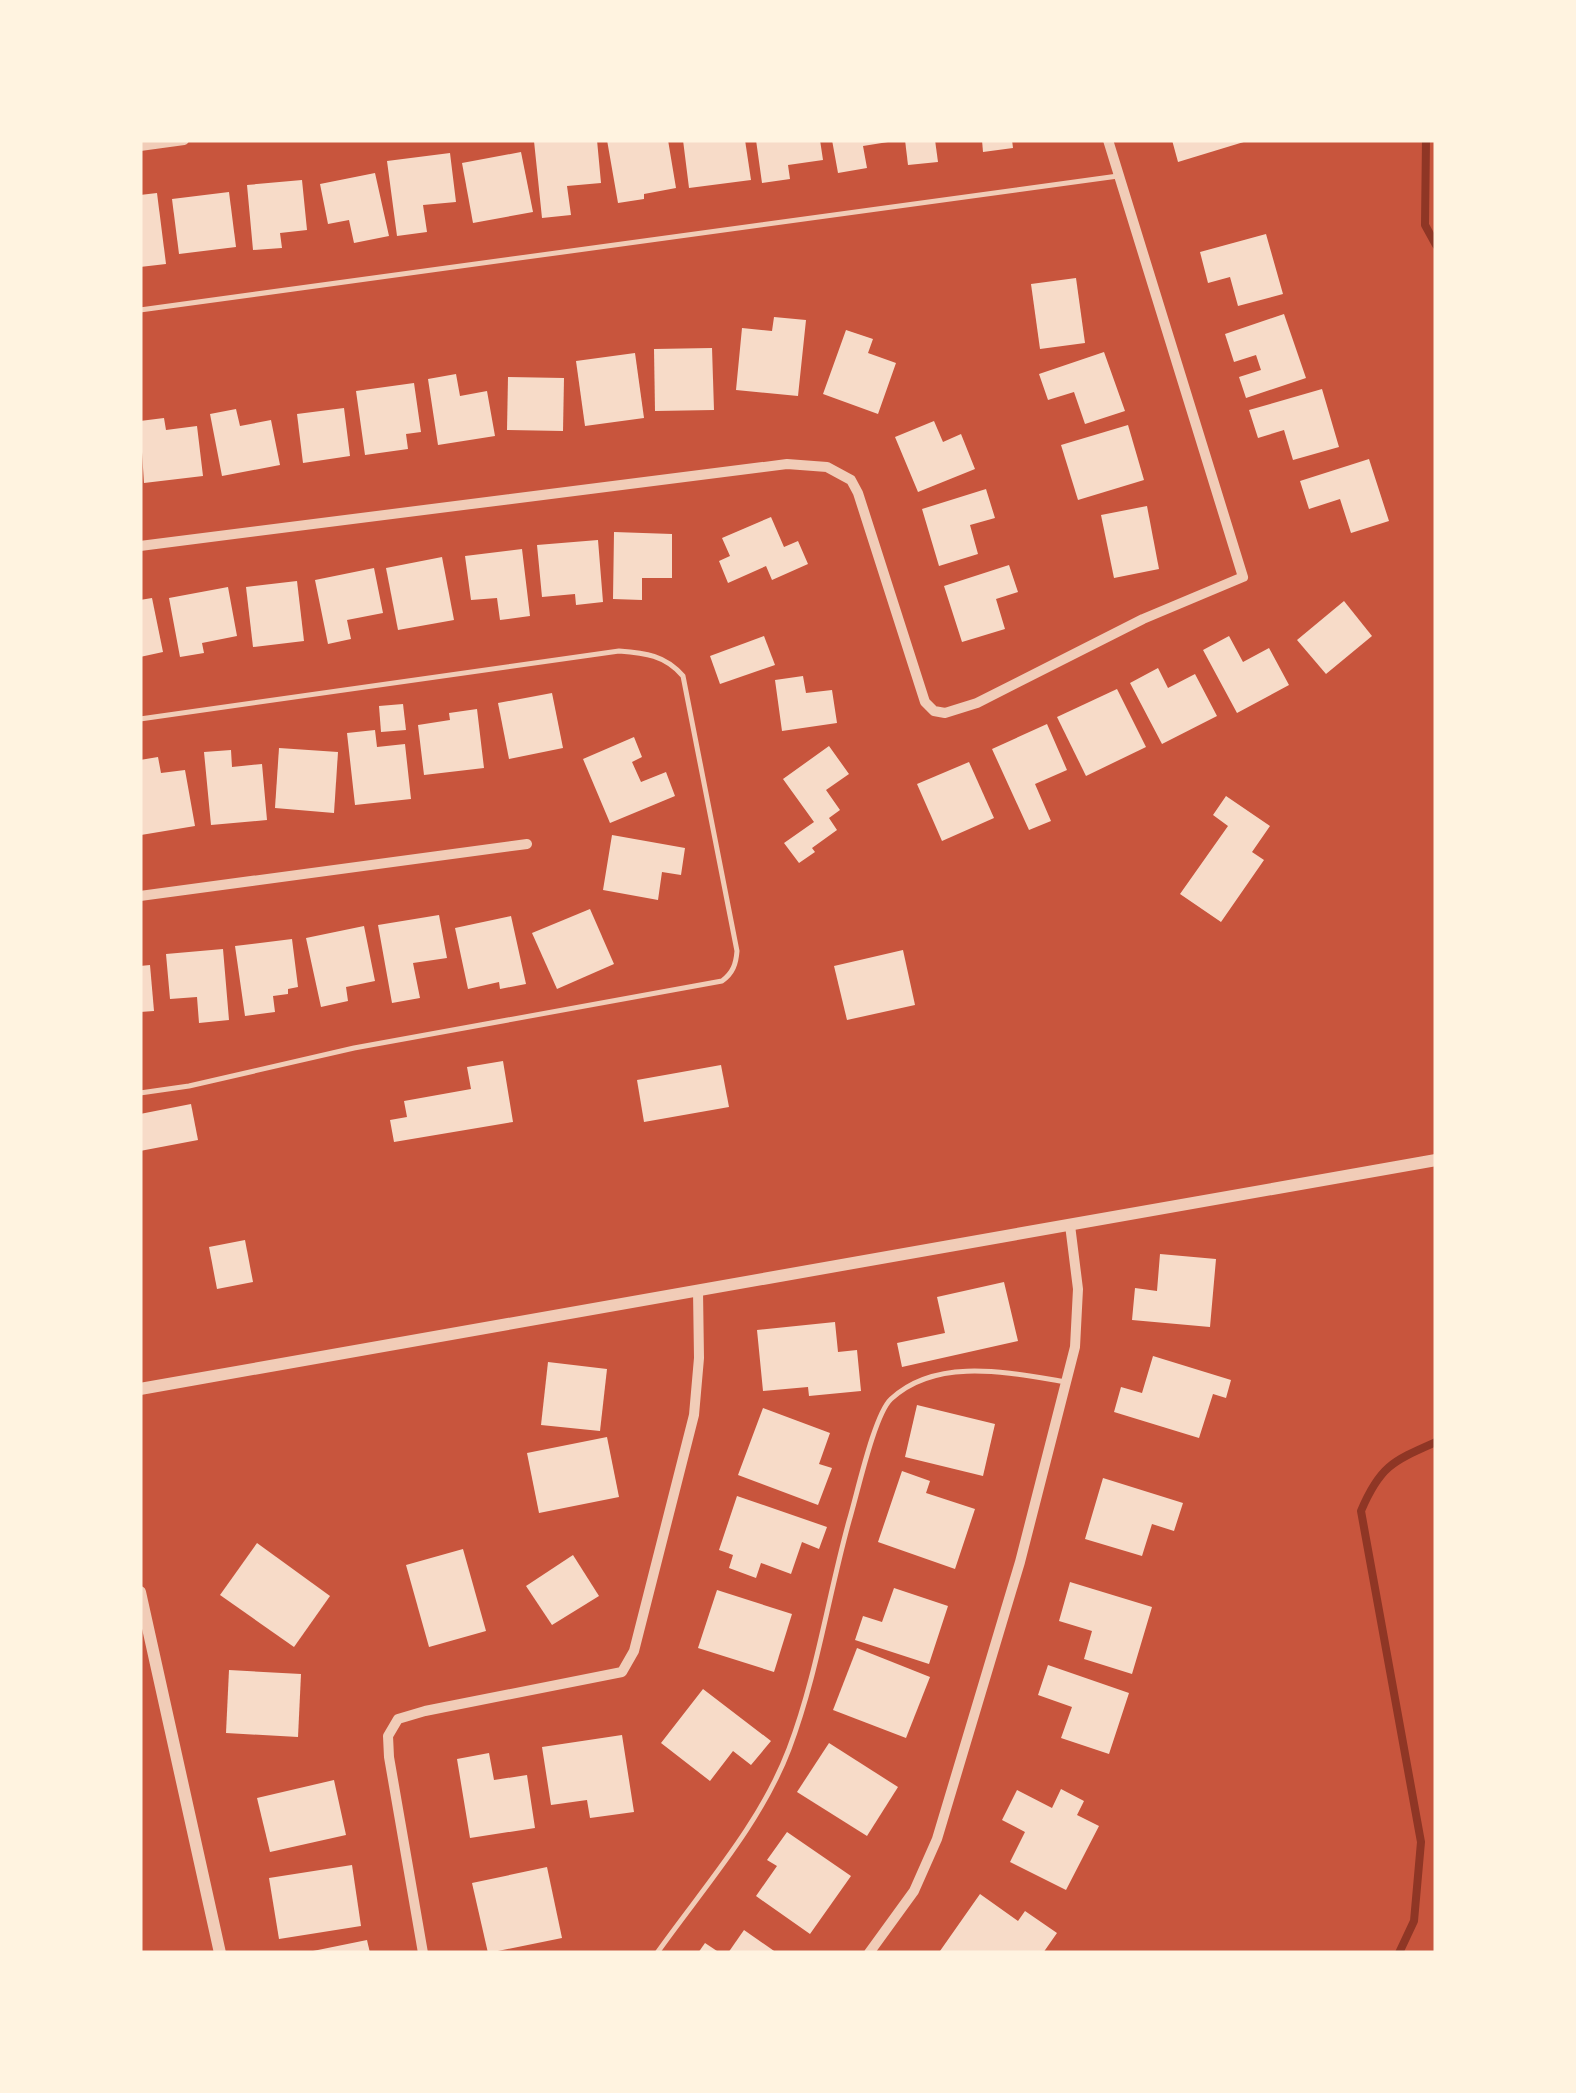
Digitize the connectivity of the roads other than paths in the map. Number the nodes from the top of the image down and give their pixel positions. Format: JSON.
{"nodes":[{"id":1,"x":184,"y":140,"type":"edge"},
{"id":2,"x":1108,"y":140,"type":"edge"},
{"id":3,"x":140,"y":146,"type":"edge"},
{"id":4,"x":1119,"y":176,"type":"junction"},
{"id":5,"x":140,"y":310,"type":"edge"},
{"id":6,"x":140,"y":546,"type":"edge"},
{"id":7,"x":140,"y":719,"type":"edge"},
{"id":8,"x":527,"y":844,"type":"dead end"},
{"id":9,"x":140,"y":896,"type":"edge"},
{"id":10,"x":140,"y":1093,"type":"edge"},
{"id":11,"x":1436,"y":1160,"type":"edge"},
{"id":12,"x":1070,"y":1225,"type":"junction"},
{"id":13,"x":698,"y":1291,"type":"junction"},
{"id":14,"x":1068,"y":1382,"type":"junction"},
{"id":15,"x":140,"y":1389,"type":"edge"},
{"id":16,"x":140,"y":1598,"type":"edge"},
{"id":17,"x":220,"y":1953,"type":"edge"},
{"id":18,"x":424,"y":1953,"type":"edge"},
{"id":19,"x":657,"y":1953,"type":"edge"},
{"id":20,"x":869,"y":1953,"type":"edge"}],
"edges":[{"from":1,"to":3,"type":"street"},
{"from":2,"to":4,"type":"street"},
{"from":4,"to":5,"type":"lane"},
{"from":4,"to":6,"type":"street"},
{"from":7,"to":10,"type":"lane"},
{"from":8,"to":9,"type":"street"},
{"from":11,"to":12,"type":"street"},
{"from":12,"to":13,"type":"street"},
{"from":12,"to":14,"type":"street"},
{"from":13,"to":15,"type":"street"},
{"from":13,"to":18,"type":"street"},
{"from":14,"to":19,"type":"lane"},
{"from":14,"to":20,"type":"street"},
{"from":16,"to":17,"type":"street"}]}
